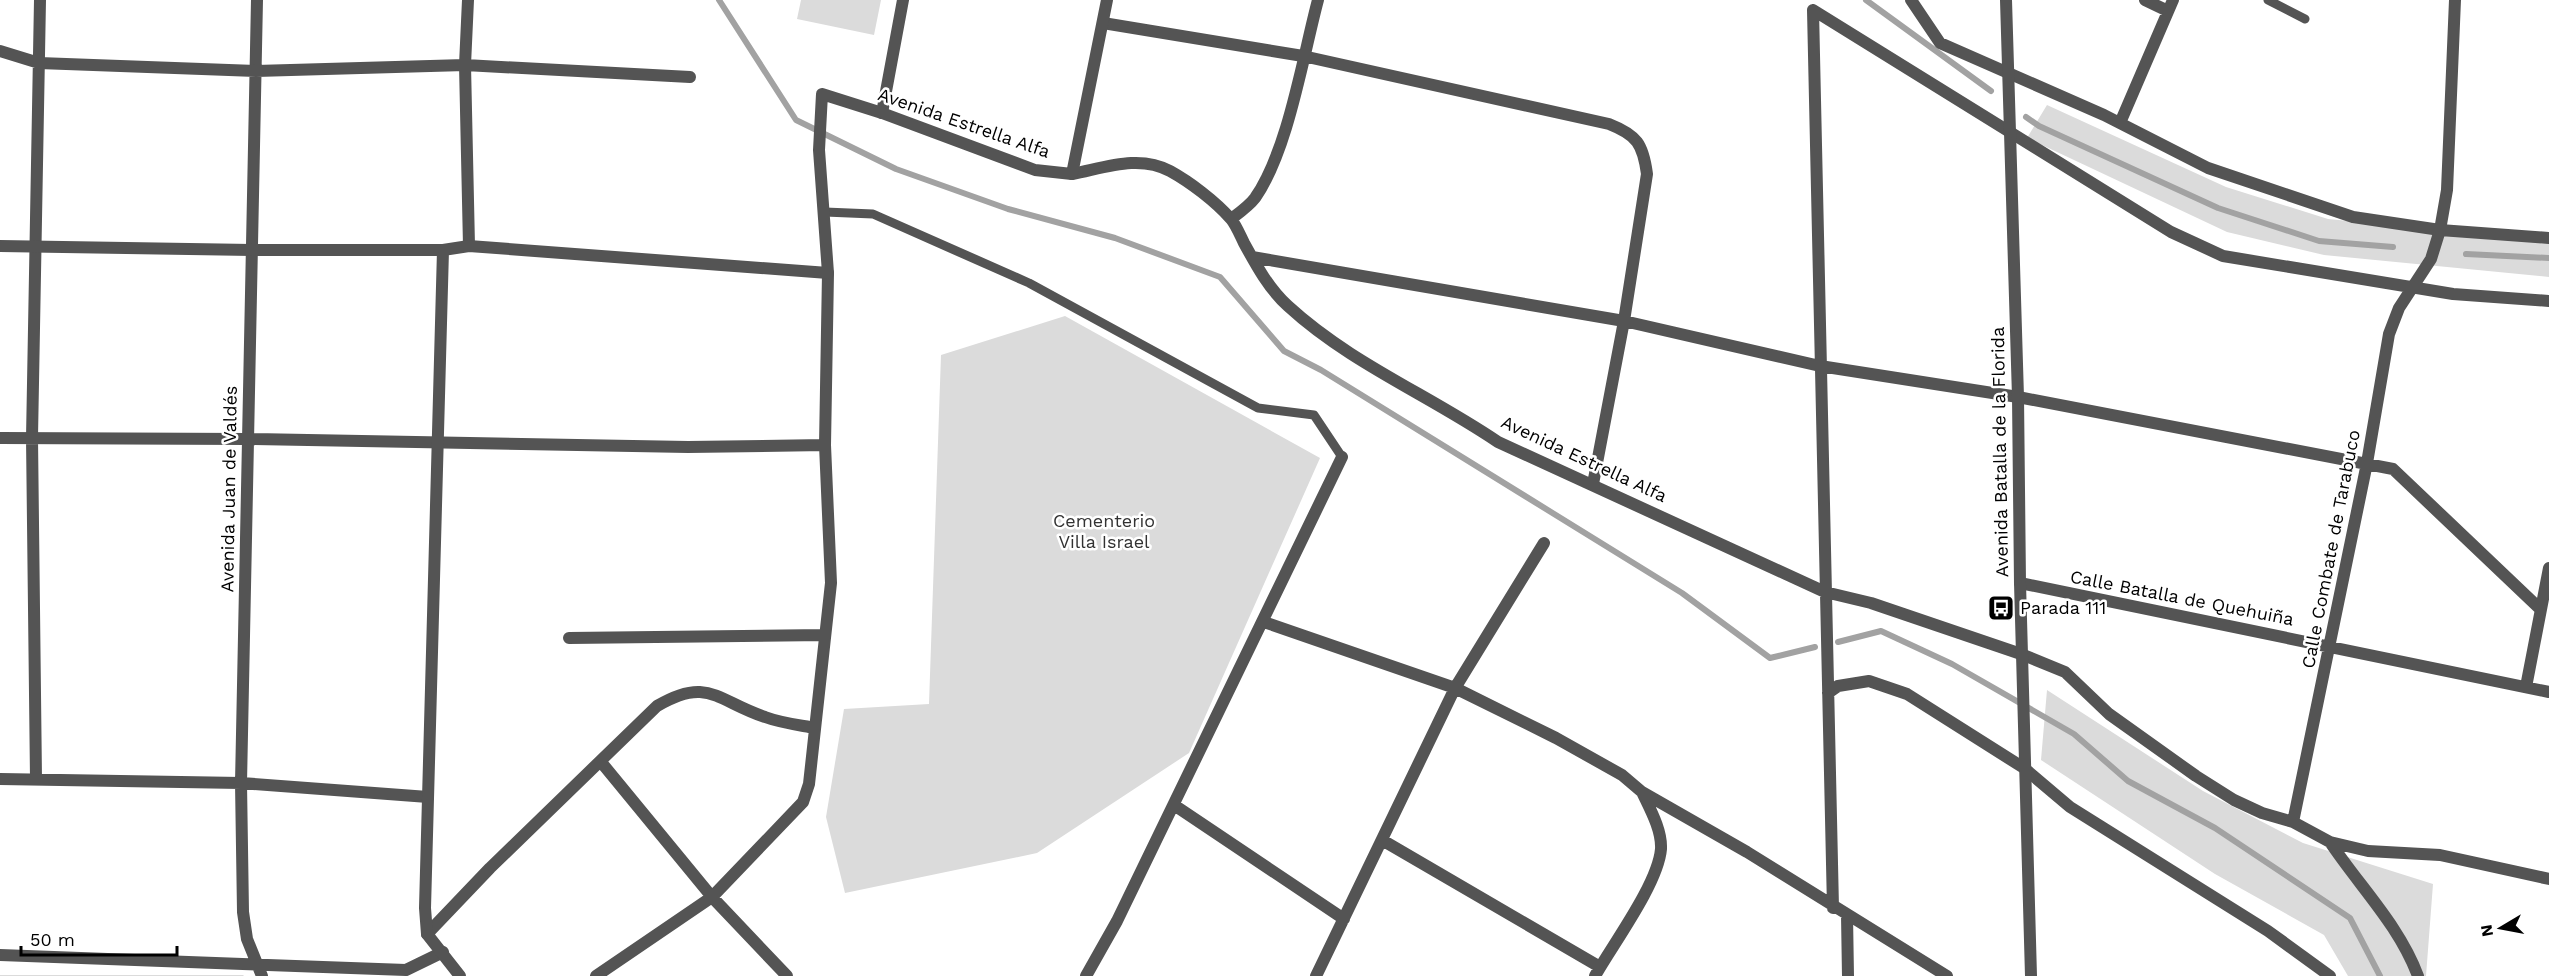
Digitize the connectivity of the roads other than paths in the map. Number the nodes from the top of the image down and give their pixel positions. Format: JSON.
{"nodes":[{"id":1,"x":40,"y":0,"type":"edge"},
{"id":2,"x":257,"y":0,"type":"edge"},
{"id":3,"x":468,"y":0,"type":"edge"},
{"id":4,"x":903,"y":0,"type":"edge"},
{"id":5,"x":1107,"y":0,"type":"edge"},
{"id":6,"x":1318,"y":0,"type":"edge"},
{"id":7,"x":1911,"y":0,"type":"edge"},
{"id":8,"x":2006,"y":0,"type":"edge"},
{"id":9,"x":2145,"y":0,"type":"edge"},
{"id":10,"x":2268,"y":0,"type":"edge"},
{"id":11,"x":2455,"y":0,"type":"edge"},
{"id":12,"x":2170,"y":5,"type":"edge"},
{"id":13,"x":2305,"y":19,"type":"dead end"},
{"id":14,"x":1103,"y":23,"type":"junction"},
{"id":15,"x":0,"y":51,"type":"edge"},
{"id":16,"x":1303,"y":56,"type":"junction"},
{"id":17,"x":39,"y":63,"type":"junction"},
{"id":18,"x":465,"y":65,"type":"junction"},
{"id":19,"x":2007,"y":70,"type":"junction"},
{"id":20,"x":256,"y":71,"type":"junction"},
{"id":21,"x":690,"y":77,"type":"dead end"},
{"id":22,"x":882,"y":113,"type":"junction"},
{"id":23,"x":2120,"y":123,"type":"junction"},
{"id":24,"x":2009,"y":133,"type":"junction"},
{"id":25,"x":1072,"y":174,"type":"junction"},
{"id":26,"x":825,"y":212,"type":"junction"},
{"id":27,"x":1231,"y":219,"type":"junction"},
{"id":28,"x":2440,"y":230,"type":"junction"},
{"id":29,"x":2549,"y":238,"type":"edge"},
{"id":30,"x":0,"y":246,"type":"edge"},
{"id":31,"x":36,"y":246,"type":"junction"},
{"id":32,"x":469,"y":246,"type":"junction"},
{"id":33,"x":252,"y":250,"type":"junction"},
{"id":34,"x":443,"y":250,"type":"junction"},
{"id":35,"x":1252,"y":257,"type":"junction"},
{"id":36,"x":828,"y":273,"type":"junction"},
{"id":37,"x":2412,"y":287,"type":"junction"},
{"id":38,"x":2549,"y":301,"type":"edge"},
{"id":39,"x":1624,"y":321,"type":"junction"},
{"id":40,"x":1820,"y":366,"type":"junction"},
{"id":41,"x":2018,"y":397,"type":"junction"},
{"id":42,"x":0,"y":438,"type":"edge"},
{"id":43,"x":32,"y":438,"type":"junction"},
{"id":44,"x":248,"y":439,"type":"junction"},
{"id":45,"x":439,"y":444,"type":"junction"},
{"id":46,"x":825,"y":445,"type":"junction"},
{"id":47,"x":1342,"y":457,"type":"joint"},
{"id":48,"x":2367,"y":463,"type":"junction"},
{"id":49,"x":1593,"y":484,"type":"junction"},
{"id":50,"x":1544,"y":543,"type":"dead end"},
{"id":51,"x":2549,"y":568,"type":"edge"},
{"id":52,"x":2020,"y":583,"type":"junction"},
{"id":53,"x":1825,"y":592,"type":"junction"},
{"id":54,"x":2539,"y":608,"type":"junction"},
{"id":55,"x":1264,"y":622,"type":"junction"},
{"id":56,"x":2538,"y":622,"type":"junction"},
{"id":57,"x":2549,"y":630,"type":"edge"},
{"id":58,"x":825,"y":636,"type":"junction"},
{"id":59,"x":569,"y":638,"type":"dead end"},
{"id":60,"x":2330,"y":646,"type":"junction"},
{"id":61,"x":2021,"y":654,"type":"junction"},
{"id":62,"x":2526,"y":687,"type":"junction"},
{"id":63,"x":1455,"y":688,"type":"junction"},
{"id":64,"x":2549,"y":692,"type":"edge"},
{"id":65,"x":1828,"y":693,"type":"junction"},
{"id":66,"x":815,"y":728,"type":"junction"},
{"id":67,"x":601,"y":762,"type":"junction"},
{"id":68,"x":2024,"y":768,"type":"junction"},
{"id":69,"x":0,"y":779,"type":"edge"},
{"id":70,"x":36,"y":779,"type":"junction"},
{"id":71,"x":241,"y":783,"type":"junction"},
{"id":72,"x":1642,"y":792,"type":"junction"},
{"id":73,"x":428,"y":797,"type":"junction"},
{"id":74,"x":1174,"y":805,"type":"junction"},
{"id":75,"x":2293,"y":822,"type":"junction"},
{"id":76,"x":1382,"y":840,"type":"junction"},
{"id":77,"x":2330,"y":842,"type":"junction"},
{"id":78,"x":2549,"y":879,"type":"edge"},
{"id":79,"x":712,"y":897,"type":"junction"},
{"id":80,"x":1833,"y":908,"type":"junction"},
{"id":81,"x":1847,"y":915,"type":"junction"},
{"id":82,"x":1344,"y":920,"type":"junction"},
{"id":83,"x":427,"y":934,"type":"junction"},
{"id":84,"x":443,"y":952,"type":"junction"},
{"id":85,"x":0,"y":955,"type":"edge"},
{"id":86,"x":256,"y":964,"type":"junction"},
{"id":87,"x":1597,"y":972,"type":"edge"},
{"id":88,"x":262,"y":976,"type":"edge"},
{"id":89,"x":460,"y":976,"type":"edge"},
{"id":90,"x":596,"y":976,"type":"edge"},
{"id":91,"x":787,"y":976,"type":"edge"},
{"id":92,"x":1086,"y":976,"type":"edge"},
{"id":93,"x":1316,"y":976,"type":"edge"},
{"id":94,"x":1848,"y":976,"type":"edge"},
{"id":95,"x":1947,"y":976,"type":"edge"},
{"id":96,"x":2031,"y":976,"type":"edge"},
{"id":97,"x":2330,"y":976,"type":"edge"},
{"id":98,"x":2418,"y":976,"type":"edge"}],
"edges":[{"from":1,"to":17,"type":"street"},
{"from":2,"to":20,"type":"street","name":"Avenida Juan de Valdés"},
{"from":3,"to":18,"type":"street"},
{"from":4,"to":22,"type":"street"},
{"from":5,"to":14,"type":"street"},
{"from":6,"to":16,"type":"street"},
{"from":7,"to":19,"type":"street"},
{"from":8,"to":19,"type":"street","name":"Avenida Batalla de la Florida"},
{"from":9,"to":12,"type":"street"},
{"from":10,"to":13,"type":"lane"},
{"from":11,"to":28,"type":"street","name":"Calle Combate de Tarabuco"},
{"from":12,"to":23,"type":"street"},
{"from":14,"to":16,"type":"street"},
{"from":14,"to":25,"type":"street"},
{"from":15,"to":17,"type":"street"},
{"from":16,"to":27,"type":"street"},
{"from":16,"to":39,"type":"street"},
{"from":17,"to":20,"type":"street"},
{"from":17,"to":31,"type":"street"},
{"from":18,"to":20,"type":"street"},
{"from":18,"to":21,"type":"street"},
{"from":18,"to":32,"type":"street"},
{"from":19,"to":23,"type":"street"},
{"from":19,"to":24,"type":"street","name":"Avenida Batalla de la Florida"},
{"from":20,"to":33,"type":"street","name":"Avenida Juan de Valdés"},
{"from":22,"to":25,"type":"street","name":"Avenida Estrella Alfa"},
{"from":22,"to":26,"type":"street","name":"Avenida Estrella Alfa"},
{"from":23,"to":28,"type":"street"},
{"from":24,"to":37,"type":"street"},
{"from":24,"to":40,"type":"street"},
{"from":24,"to":41,"type":"street","name":"Avenida Batalla de la Florida"},
{"from":25,"to":27,"type":"street","name":"Avenida Estrella Alfa"},
{"from":26,"to":36,"type":"street"},
{"from":26,"to":47,"type":"lane"},
{"from":27,"to":35,"type":"street","name":"Avenida Estrella Alfa"},
{"from":28,"to":29,"type":"street"},
{"from":28,"to":37,"type":"street","name":"Calle Combate de Tarabuco"},
{"from":30,"to":31,"type":"street"},
{"from":31,"to":33,"type":"street"},
{"from":31,"to":43,"type":"street"},
{"from":32,"to":34,"type":"street"},
{"from":32,"to":36,"type":"street"},
{"from":33,"to":34,"type":"street"},
{"from":33,"to":44,"type":"street","name":"Avenida Juan de Valdés"},
{"from":34,"to":45,"type":"street"},
{"from":35,"to":39,"type":"street"},
{"from":35,"to":49,"type":"street","name":"Avenida Estrella Alfa"},
{"from":36,"to":46,"type":"street"},
{"from":37,"to":38,"type":"street"},
{"from":37,"to":48,"type":"street","name":"Calle Combate de Tarabuco"},
{"from":39,"to":40,"type":"street"},
{"from":39,"to":49,"type":"street"},
{"from":40,"to":41,"type":"street"},
{"from":40,"to":53,"type":"street"},
{"from":41,"to":48,"type":"street"},
{"from":41,"to":52,"type":"street","name":"Avenida Batalla de la Florida"},
{"from":42,"to":43,"type":"street"},
{"from":43,"to":44,"type":"street"},
{"from":43,"to":70,"type":"street"},
{"from":44,"to":45,"type":"street"},
{"from":44,"to":71,"type":"street","name":"Avenida Juan de Valdés"},
{"from":45,"to":46,"type":"street"},
{"from":45,"to":73,"type":"street"},
{"from":46,"to":58,"type":"street"},
{"from":47,"to":55,"type":"street"},
{"from":48,"to":54,"type":"street"},
{"from":48,"to":60,"type":"street","name":"Calle Combate de Tarabuco"},
{"from":49,"to":53,"type":"street","name":"Avenida Estrella Alfa"},
{"from":50,"to":63,"type":"street"},
{"from":51,"to":54,"type":"street"},
{"from":52,"to":60,"type":"street","name":"Calle Batalla de Quehuiña"},
{"from":52,"to":61,"type":"street","name":"Avenida Batalla de la Florida"},
{"from":53,"to":61,"type":"street","name":"Avenida Estrella Alfa"},
{"from":53,"to":65,"type":"street"},
{"from":54,"to":56,"type":"street"},
{"from":55,"to":63,"type":"street"},
{"from":55,"to":74,"type":"street"},
{"from":56,"to":57,"type":"street"},
{"from":56,"to":62,"type":"street"},
{"from":58,"to":59,"type":"street"},
{"from":58,"to":66,"type":"street"},
{"from":60,"to":62,"type":"street","name":"Calle Batalla de Quehuiña"},
{"from":60,"to":75,"type":"street","name":"Calle Combate de Tarabuco"},
{"from":61,"to":68,"type":"street","name":"Avenida Batalla de la Florida"},
{"from":61,"to":75,"type":"street","name":"Avenida Estrella Alfa"},
{"from":62,"to":64,"type":"street","name":"Calle Batalla de Quehuiña"},
{"from":63,"to":72,"type":"street"},
{"from":63,"to":76,"type":"street"},
{"from":65,"to":68,"type":"street"},
{"from":65,"to":80,"type":"street"},
{"from":66,"to":67,"type":"street"},
{"from":66,"to":79,"type":"street"},
{"from":67,"to":79,"type":"street"},
{"from":67,"to":83,"type":"street"},
{"from":68,"to":96,"type":"street","name":"Avenida Batalla de la Florida"},
{"from":68,"to":97,"type":"street"},
{"from":69,"to":70,"type":"street"},
{"from":70,"to":71,"type":"street"},
{"from":71,"to":73,"type":"street"},
{"from":71,"to":86,"type":"street","name":"Avenida Juan de Valdés"},
{"from":72,"to":80,"type":"street"},
{"from":72,"to":87,"type":"street"},
{"from":73,"to":83,"type":"street"},
{"from":74,"to":82,"type":"street"},
{"from":74,"to":92,"type":"street"},
{"from":75,"to":77,"type":"street","name":"Avenida Estrella Alfa"},
{"from":76,"to":82,"type":"street"},
{"from":76,"to":87,"type":"street"},
{"from":77,"to":78,"type":"street"},
{"from":77,"to":98,"type":"street"},
{"from":79,"to":90,"type":"street"},
{"from":79,"to":91,"type":"street"},
{"from":80,"to":81,"type":"street"},
{"from":81,"to":94,"type":"street"},
{"from":81,"to":95,"type":"street"},
{"from":82,"to":93,"type":"street"},
{"from":83,"to":84,"type":"street"},
{"from":84,"to":86,"type":"street"},
{"from":84,"to":89,"type":"street"},
{"from":85,"to":86,"type":"street"},
{"from":86,"to":88,"type":"street","name":"Avenida Juan de Valdés"}]}
